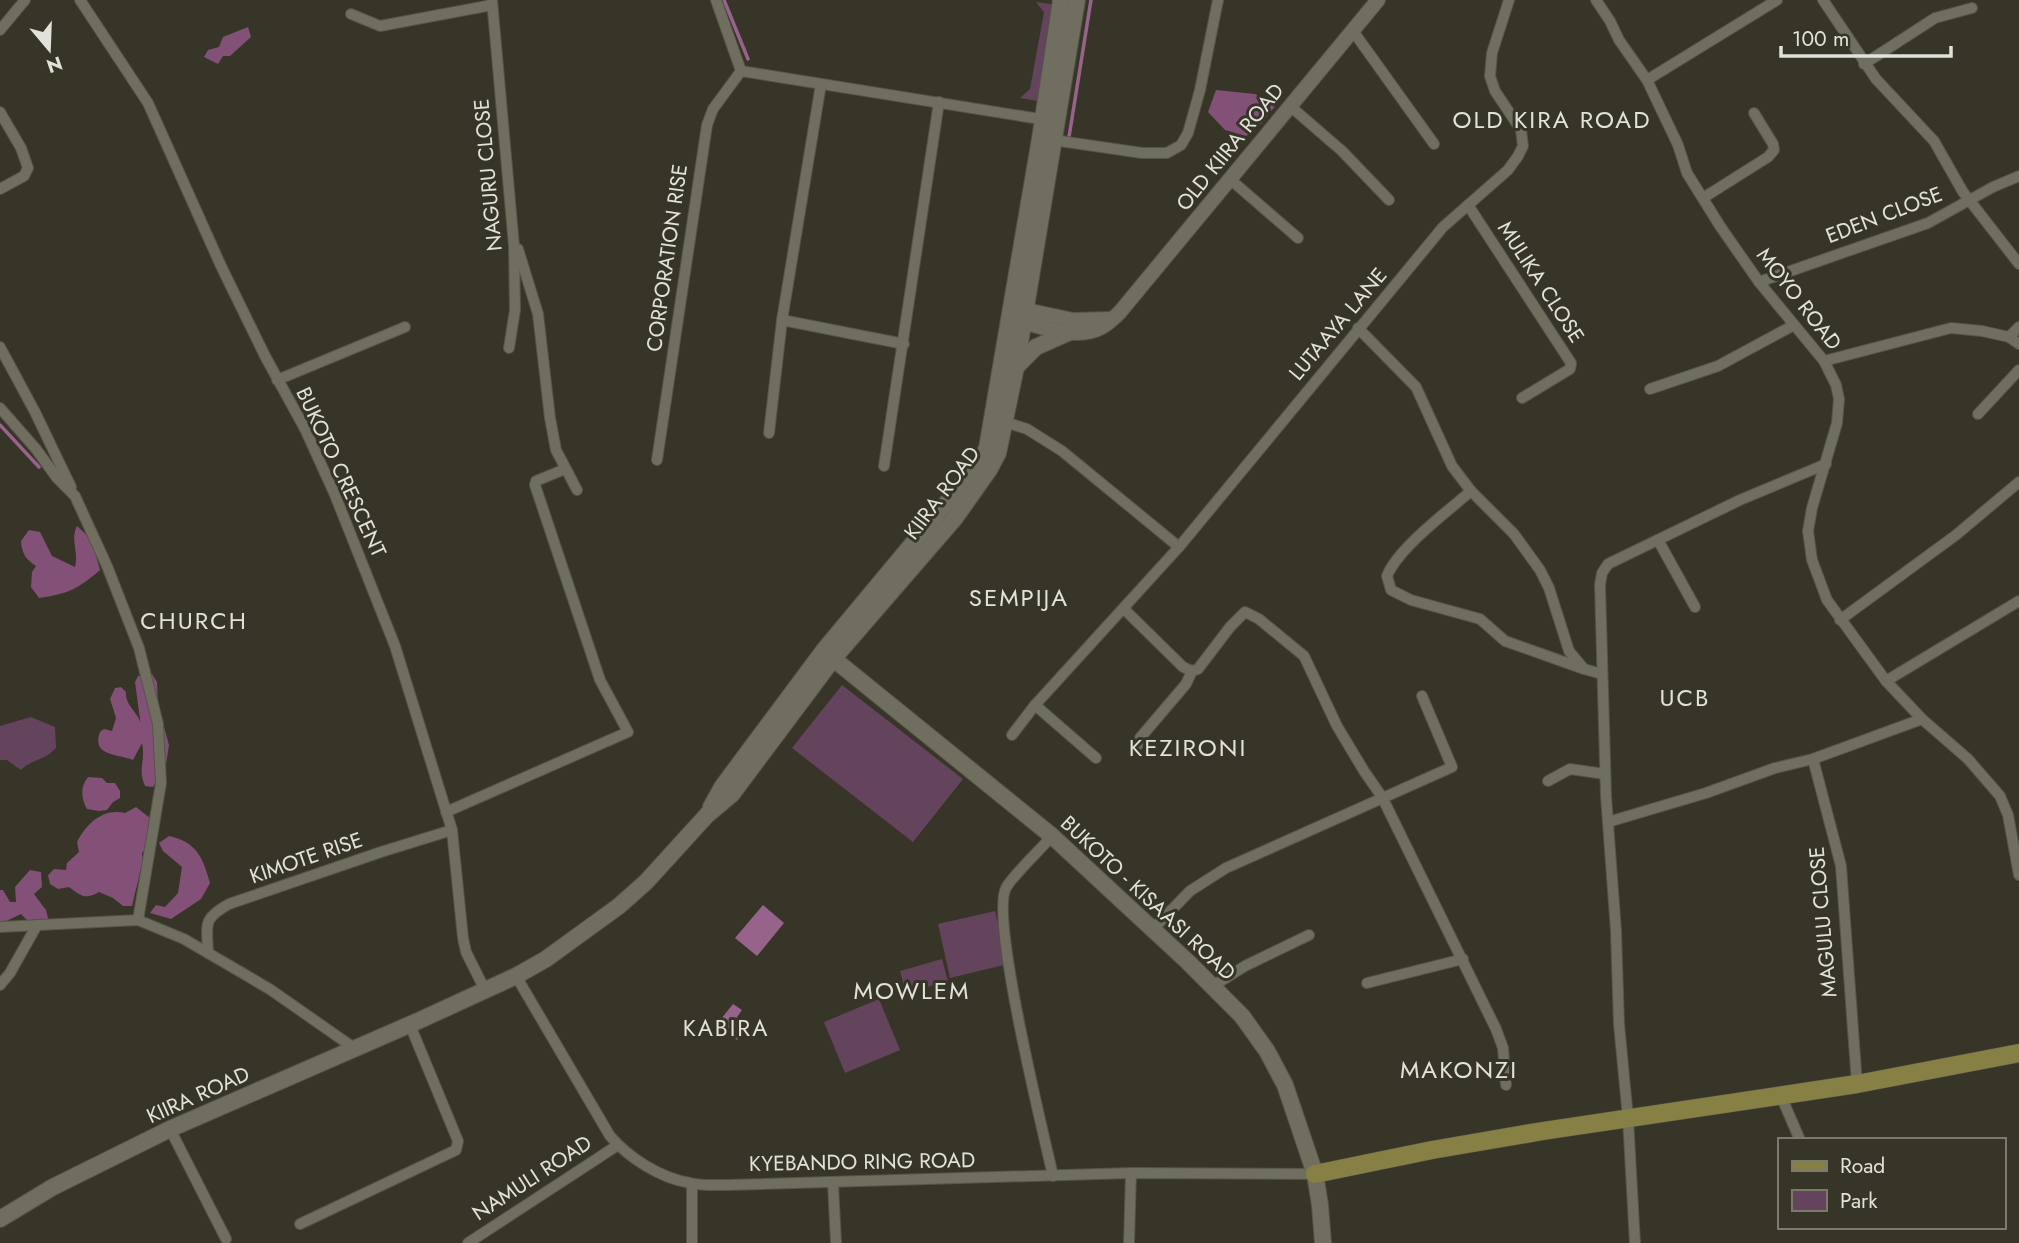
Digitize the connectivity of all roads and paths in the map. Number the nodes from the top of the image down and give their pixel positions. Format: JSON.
{"nodes":[{"id":1,"x":25,"y":0,"type":"edge"},
{"id":2,"x":80,"y":0,"type":"edge"},
{"id":3,"x":716,"y":0,"type":"edge"},
{"id":4,"x":1061,"y":0,"type":"edge"},
{"id":5,"x":1077,"y":0,"type":"edge"},
{"id":6,"x":1218,"y":0,"type":"edge"},
{"id":7,"x":1378,"y":0,"type":"edge"},
{"id":8,"x":1509,"y":0,"type":"edge"},
{"id":9,"x":1596,"y":0,"type":"edge"},
{"id":10,"x":1777,"y":0,"type":"edge"},
{"id":11,"x":1823,"y":0,"type":"edge"},
{"id":12,"x":492,"y":2,"type":"edge"},
{"id":13,"x":1972,"y":8,"type":"dead end"},
{"id":14,"x":351,"y":14,"type":"dead end"},
{"id":15,"x":0,"y":30,"type":"edge"},
{"id":16,"x":1353,"y":31,"type":"junction"},
{"id":17,"x":1864,"y":64,"type":"junction"},
{"id":18,"x":741,"y":71,"type":"junction"},
{"id":19,"x":1647,"y":80,"type":"junction"},
{"id":20,"x":821,"y":84,"type":"junction"},
{"id":21,"x":939,"y":103,"type":"junction"},
{"id":22,"x":1290,"y":107,"type":"junction"},
{"id":23,"x":0,"y":112,"type":"edge"},
{"id":24,"x":1755,"y":113,"type":"dead end"},
{"id":25,"x":1050,"y":120,"type":"junction"},
{"id":26,"x":1053,"y":140,"type":"junction"},
{"id":27,"x":1434,"y":144,"type":"dead end"},
{"id":28,"x":2019,"y":176,"type":"edge"},
{"id":29,"x":1231,"y":180,"type":"junction"},
{"id":30,"x":0,"y":189,"type":"edge"},
{"id":31,"x":1703,"y":198,"type":"junction"},
{"id":32,"x":1389,"y":200,"type":"dead end"},
{"id":33,"x":1970,"y":200,"type":"junction"},
{"id":34,"x":1468,"y":205,"type":"junction"},
{"id":35,"x":512,"y":230,"type":"junction"},
{"id":36,"x":1298,"y":238,"type":"dead end"},
{"id":37,"x":2019,"y":264,"type":"edge"},
{"id":38,"x":1759,"y":282,"type":"junction"},
{"id":39,"x":1017,"y":315,"type":"junction"},
{"id":40,"x":1112,"y":319,"type":"junction"},
{"id":41,"x":782,"y":320,"type":"junction"},
{"id":42,"x":1794,"y":325,"type":"junction"},
{"id":43,"x":405,"y":327,"type":"dead end"},
{"id":44,"x":2019,"y":327,"type":"edge"},
{"id":45,"x":1358,"y":328,"type":"junction"},
{"id":46,"x":1070,"y":332,"type":"junction"},
{"id":47,"x":2014,"y":341,"type":"edge"},
{"id":48,"x":904,"y":344,"type":"junction"},
{"id":49,"x":0,"y":347,"type":"edge"},
{"id":50,"x":509,"y":348,"type":"dead end"},
{"id":51,"x":1824,"y":361,"type":"junction"},
{"id":52,"x":1016,"y":367,"type":"junction"},
{"id":53,"x":2019,"y":370,"type":"edge"},
{"id":54,"x":277,"y":380,"type":"junction"},
{"id":55,"x":1650,"y":389,"type":"dead end"},
{"id":56,"x":1522,"y":398,"type":"dead end"},
{"id":57,"x":0,"y":408,"type":"edge"},
{"id":58,"x":1978,"y":414,"type":"dead end"},
{"id":59,"x":1005,"y":422,"type":"junction"},
{"id":60,"x":769,"y":433,"type":"dead end"},
{"id":61,"x":657,"y":460,"type":"dead end"},
{"id":62,"x":1826,"y":464,"type":"junction"},
{"id":63,"x":884,"y":466,"type":"dead end"},
{"id":64,"x":565,"y":469,"type":"junction"},
{"id":65,"x":2019,"y":482,"type":"edge"},
{"id":66,"x":577,"y":491,"type":"dead end"},
{"id":67,"x":1471,"y":491,"type":"junction"},
{"id":68,"x":75,"y":496,"type":"junction"},
{"id":69,"x":1658,"y":540,"type":"junction"},
{"id":70,"x":1179,"y":547,"type":"junction"},
{"id":71,"x":2016,"y":604,"type":"edge"},
{"id":72,"x":1695,"y":607,"type":"dead end"},
{"id":73,"x":1124,"y":609,"type":"junction"},
{"id":74,"x":2019,"y":616,"type":"edge"},
{"id":75,"x":1840,"y":620,"type":"junction"},
{"id":76,"x":829,"y":654,"type":"junction"},
{"id":77,"x":1584,"y":669,"type":"junction"},
{"id":78,"x":1192,"y":671,"type":"junction"},
{"id":79,"x":1602,"y":674,"type":"junction"},
{"id":80,"x":1886,"y":681,"type":"junction"},
{"id":81,"x":1422,"y":696,"type":"dead end"},
{"id":82,"x":1035,"y":705,"type":"junction"},
{"id":83,"x":1922,"y":719,"type":"junction"},
{"id":84,"x":1012,"y":735,"type":"dead end"},
{"id":85,"x":1137,"y":746,"type":"dead end"},
{"id":86,"x":1096,"y":758,"type":"dead end"},
{"id":87,"x":1813,"y":759,"type":"junction"},
{"id":88,"x":1605,"y":774,"type":"junction"},
{"id":89,"x":1548,"y":781,"type":"dead end"},
{"id":90,"x":1382,"y":797,"type":"junction"},
{"id":91,"x":446,"y":813,"type":"junction"},
{"id":92,"x":1608,"y":822,"type":"junction"},
{"id":93,"x":452,"y":830,"type":"junction"},
{"id":94,"x":1052,"y":836,"type":"junction"},
{"id":95,"x":2019,"y":875,"type":"edge"},
{"id":96,"x":138,"y":920,"type":"junction"},
{"id":97,"x":37,"y":925,"type":"junction"},
{"id":98,"x":0,"y":926,"type":"edge"},
{"id":99,"x":1153,"y":929,"type":"junction"},
{"id":100,"x":1309,"y":935,"type":"dead end"},
{"id":101,"x":208,"y":953,"type":"junction"},
{"id":102,"x":1463,"y":959,"type":"junction"},
{"id":103,"x":510,"y":979,"type":"junction"},
{"id":104,"x":1367,"y":983,"type":"dead end"},
{"id":105,"x":0,"y":985,"type":"edge"},
{"id":106,"x":1213,"y":986,"type":"junction"},
{"id":107,"x":485,"y":990,"type":"junction"},
{"id":108,"x":414,"y":1023,"type":"junction"},
{"id":109,"x":354,"y":1048,"type":"junction"},
{"id":110,"x":2019,"y":1053,"type":"edge"},
{"id":111,"x":1857,"y":1084,"type":"junction"},
{"id":112,"x":1506,"y":1085,"type":"dead end"},
{"id":113,"x":1781,"y":1096,"type":"junction"},
{"id":114,"x":1628,"y":1118,"type":"junction"},
{"id":115,"x":170,"y":1129,"type":"junction"},
{"id":116,"x":1799,"y":1138,"type":"edge"},
{"id":117,"x":618,"y":1145,"type":"junction"},
{"id":118,"x":1131,"y":1173,"type":"junction"},
{"id":119,"x":1315,"y":1174,"type":"junction"},
{"id":120,"x":1053,"y":1176,"type":"junction"},
{"id":121,"x":833,"y":1183,"type":"junction"},
{"id":122,"x":692,"y":1184,"type":"junction"},
{"id":123,"x":0,"y":1219,"type":"edge"},
{"id":124,"x":300,"y":1224,"type":"dead end"},
{"id":125,"x":226,"y":1239,"type":"dead end"},
{"id":126,"x":468,"y":1243,"type":"edge"},
{"id":127,"x":692,"y":1243,"type":"edge"},
{"id":128,"x":836,"y":1243,"type":"edge"},
{"id":129,"x":1129,"y":1243,"type":"edge"},
{"id":130,"x":1323,"y":1243,"type":"edge"},
{"id":131,"x":1635,"y":1243,"type":"edge"}],
"edges":[{"from":1,"to":15,"type":"street"},
{"from":2,"to":54,"type":"street","name":"BUKOTO CRESCENT"},
{"from":3,"to":18,"type":"street"},
{"from":4,"to":25,"type":"main road","name":"KIIRA ROAD"},
{"from":5,"to":25,"type":"main road","name":"KIIRA ROAD"},
{"from":6,"to":26,"type":"street"},
{"from":7,"to":16,"type":"street","name":"OLD KIIRA ROAD"},
{"from":8,"to":34,"type":"street","name":"LUTAAYA LANE"},
{"from":9,"to":19,"type":"street","name":"MOYO ROAD"},
{"from":10,"to":19,"type":"street"},
{"from":11,"to":17,"type":"street"},
{"from":12,"to":14,"type":"street"},
{"from":12,"to":35,"type":"street","name":"NAGURU CLOSE"},
{"from":13,"to":17,"type":"street"},
{"from":16,"to":22,"type":"street","name":"OLD KIIRA ROAD"},
{"from":16,"to":27,"type":"street"},
{"from":17,"to":33,"type":"street"},
{"from":18,"to":20,"type":"street"},
{"from":18,"to":61,"type":"street","name":"CORPORATION RISE"},
{"from":19,"to":31,"type":"street","name":"MOYO ROAD"},
{"from":20,"to":21,"type":"street"},
{"from":20,"to":41,"type":"street"},
{"from":21,"to":25,"type":"street"},
{"from":21,"to":48,"type":"street"},
{"from":22,"to":29,"type":"street","name":"OLD KIIRA ROAD"},
{"from":22,"to":32,"type":"street"},
{"from":23,"to":30,"type":"street"},
{"from":24,"to":31,"type":"street"},
{"from":25,"to":26,"type":"main road","name":"KIIRA ROAD"},
{"from":25,"to":39,"type":"main road","name":"KIIRA ROAD"},
{"from":26,"to":39,"type":"main road","name":"KIIRA ROAD"},
{"from":28,"to":33,"type":"street","name":"EDEN CLOSE"},
{"from":29,"to":36,"type":"street"},
{"from":29,"to":40,"type":"street","name":"OLD KIIRA ROAD"},
{"from":31,"to":38,"type":"street","name":"MOYO ROAD"},
{"from":33,"to":37,"type":"street"},
{"from":33,"to":38,"type":"street","name":"EDEN CLOSE"},
{"from":34,"to":45,"type":"street","name":"LUTAAYA LANE"},
{"from":34,"to":56,"type":"street","name":"MULIKA CLOSE"},
{"from":35,"to":50,"type":"street","name":"NAGURU CLOSE"},
{"from":35,"to":64,"type":"street"},
{"from":38,"to":42,"type":"street","name":"MOYO ROAD"},
{"from":39,"to":40,"type":"street"},
{"from":39,"to":46,"type":"street","name":"OLD KIIRA ROAD"},
{"from":39,"to":52,"type":"main road","name":"KIIRA ROAD"},
{"from":39,"to":76,"type":"main road","name":"KIIRA ROAD"},
{"from":40,"to":46,"type":"street","name":"OLD KIIRA ROAD"},
{"from":41,"to":48,"type":"street"},
{"from":41,"to":60,"type":"street"},
{"from":42,"to":51,"type":"street","name":"MOYO ROAD"},
{"from":42,"to":55,"type":"street"},
{"from":43,"to":54,"type":"street"},
{"from":44,"to":47,"type":"street"},
{"from":45,"to":67,"type":"street"},
{"from":45,"to":70,"type":"street","name":"LUTAAYA LANE"},
{"from":46,"to":52,"type":"main road"},
{"from":47,"to":51,"type":"street"},
{"from":48,"to":63,"type":"street"},
{"from":49,"to":68,"type":"street"},
{"from":51,"to":62,"type":"street","name":"MOYO ROAD"},
{"from":52,"to":59,"type":"main road","name":"KIIRA ROAD"},
{"from":53,"to":58,"type":"street"},
{"from":54,"to":91,"type":"street","name":"BUKOTO CRESCENT"},
{"from":57,"to":68,"type":"street"},
{"from":59,"to":70,"type":"street"},
{"from":59,"to":76,"type":"main road","name":"KIIRA ROAD"},
{"from":62,"to":69,"type":"street"},
{"from":62,"to":75,"type":"street","name":"MOYO ROAD"},
{"from":64,"to":66,"type":"street"},
{"from":64,"to":91,"type":"street"},
{"from":65,"to":75,"type":"street"},
{"from":67,"to":77,"type":"street"},
{"from":67,"to":77,"type":"street"},
{"from":68,"to":96,"type":"street"},
{"from":69,"to":72,"type":"street"},
{"from":69,"to":79,"type":"street"},
{"from":70,"to":73,"type":"street","name":"LUTAAYA LANE"},
{"from":71,"to":74,"type":"street"},
{"from":71,"to":80,"type":"street"},
{"from":73,"to":78,"type":"street"},
{"from":73,"to":82,"type":"street","name":"LUTAAYA LANE"},
{"from":75,"to":80,"type":"street","name":"MOYO ROAD"},
{"from":76,"to":94,"type":"main road","name":"BUKOTO - KISAASI ROAD"},
{"from":76,"to":103,"type":"main road","name":"KIIRA ROAD"},
{"from":77,"to":79,"type":"street"},
{"from":78,"to":85,"type":"street"},
{"from":78,"to":90,"type":"street"},
{"from":79,"to":88,"type":"street"},
{"from":80,"to":83,"type":"street","name":"MOYO ROAD"},
{"from":81,"to":90,"type":"street"},
{"from":82,"to":84,"type":"street","name":"LUTAAYA LANE"},
{"from":82,"to":86,"type":"street"},
{"from":83,"to":87,"type":"street"},
{"from":83,"to":95,"type":"street","name":"MOYO ROAD"},
{"from":87,"to":92,"type":"street"},
{"from":87,"to":111,"type":"street","name":"MAGULU CLOSE"},
{"from":88,"to":89,"type":"street"},
{"from":88,"to":92,"type":"street"},
{"from":90,"to":99,"type":"street"},
{"from":90,"to":102,"type":"street"},
{"from":91,"to":93,"type":"street","name":"BUKOTO CRESCENT"},
{"from":92,"to":114,"type":"street"},
{"from":93,"to":101,"type":"street","name":"KIMOTE RISE"},
{"from":93,"to":107,"type":"street","name":"BUKOTO CRESCENT"},
{"from":94,"to":99,"type":"main road","name":"BUKOTO - KISAASI ROAD"},
{"from":94,"to":120,"type":"street"},
{"from":96,"to":97,"type":"street"},
{"from":96,"to":101,"type":"street"},
{"from":97,"to":98,"type":"street"},
{"from":97,"to":105,"type":"street"},
{"from":99,"to":106,"type":"main road","name":"BUKOTO - KISAASI ROAD"},
{"from":100,"to":106,"type":"street"},
{"from":101,"to":109,"type":"street"},
{"from":102,"to":104,"type":"street"},
{"from":102,"to":112,"type":"street"},
{"from":103,"to":107,"type":"main road","name":"KIIRA ROAD"},
{"from":103,"to":117,"type":"street","name":"KYEBANDO RING ROAD"},
{"from":106,"to":119,"type":"main road","name":"BUKOTO - KISAASI ROAD"},
{"from":107,"to":108,"type":"main road","name":"KIIRA ROAD"},
{"from":108,"to":109,"type":"main road","name":"KIIRA ROAD"},
{"from":108,"to":124,"type":"street"},
{"from":109,"to":115,"type":"main road","name":"KIIRA ROAD"},
{"from":110,"to":111,"type":"main road"},
{"from":111,"to":113,"type":"main road"},
{"from":113,"to":114,"type":"main road"},
{"from":113,"to":116,"type":"street"},
{"from":114,"to":119,"type":"main road"},
{"from":114,"to":131,"type":"street"},
{"from":115,"to":123,"type":"main road","name":"KIIRA ROAD"},
{"from":115,"to":125,"type":"street"},
{"from":117,"to":122,"type":"street","name":"KYEBANDO RING ROAD"},
{"from":117,"to":126,"type":"street","name":"NAMULI ROAD"},
{"from":118,"to":119,"type":"street","name":"KYEBANDO RING ROAD"},
{"from":118,"to":120,"type":"street","name":"KYEBANDO RING ROAD"},
{"from":118,"to":129,"type":"street"},
{"from":119,"to":130,"type":"main road","name":"BUKOTO - KISAASI ROAD"},
{"from":120,"to":121,"type":"street","name":"KYEBANDO RING ROAD"},
{"from":121,"to":122,"type":"street","name":"KYEBANDO RING ROAD"},
{"from":121,"to":128,"type":"street"},
{"from":122,"to":127,"type":"street"}]}
